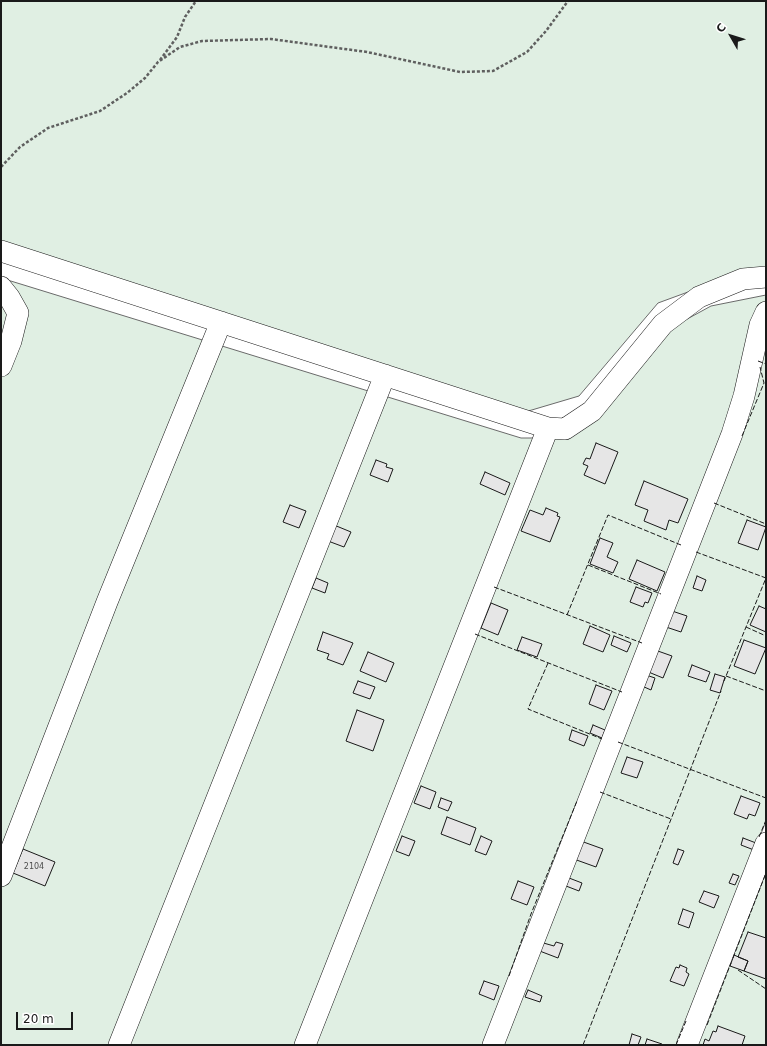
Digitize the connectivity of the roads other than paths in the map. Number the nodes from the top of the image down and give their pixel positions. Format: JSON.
{"nodes":[{"id":1,"x":3,"y":259,"type":"edge"},
{"id":2,"x":766,"y":277,"type":"edge"},
{"id":3,"x":1,"y":287,"type":"edge"},
{"id":4,"x":766,"y":312,"type":"edge"},
{"id":5,"x":221,"y":322,"type":"junction"},
{"id":6,"x":1,"y":366,"type":"edge"},
{"id":7,"x":385,"y":375,"type":"junction"},
{"id":8,"x":548,"y":428,"type":"junction"},
{"id":9,"x":766,"y":843,"type":"edge"},
{"id":10,"x":1,"y":876,"type":"edge"},
{"id":11,"x":120,"y":1045,"type":"edge"},
{"id":12,"x":305,"y":1045,"type":"edge"},
{"id":13,"x":493,"y":1045,"type":"edge"},
{"id":14,"x":687,"y":1045,"type":"edge"}],
"edges":[{"from":1,"to":5,"type":"street"},
{"from":2,"to":8,"type":"street"},
{"from":3,"to":6,"type":"street"},
{"from":4,"to":13,"type":"street"},
{"from":5,"to":7,"type":"street"},
{"from":5,"to":10,"type":"street"},
{"from":7,"to":8,"type":"street"},
{"from":7,"to":11,"type":"street"},
{"from":8,"to":12,"type":"street"},
{"from":9,"to":14,"type":"street"}]}
